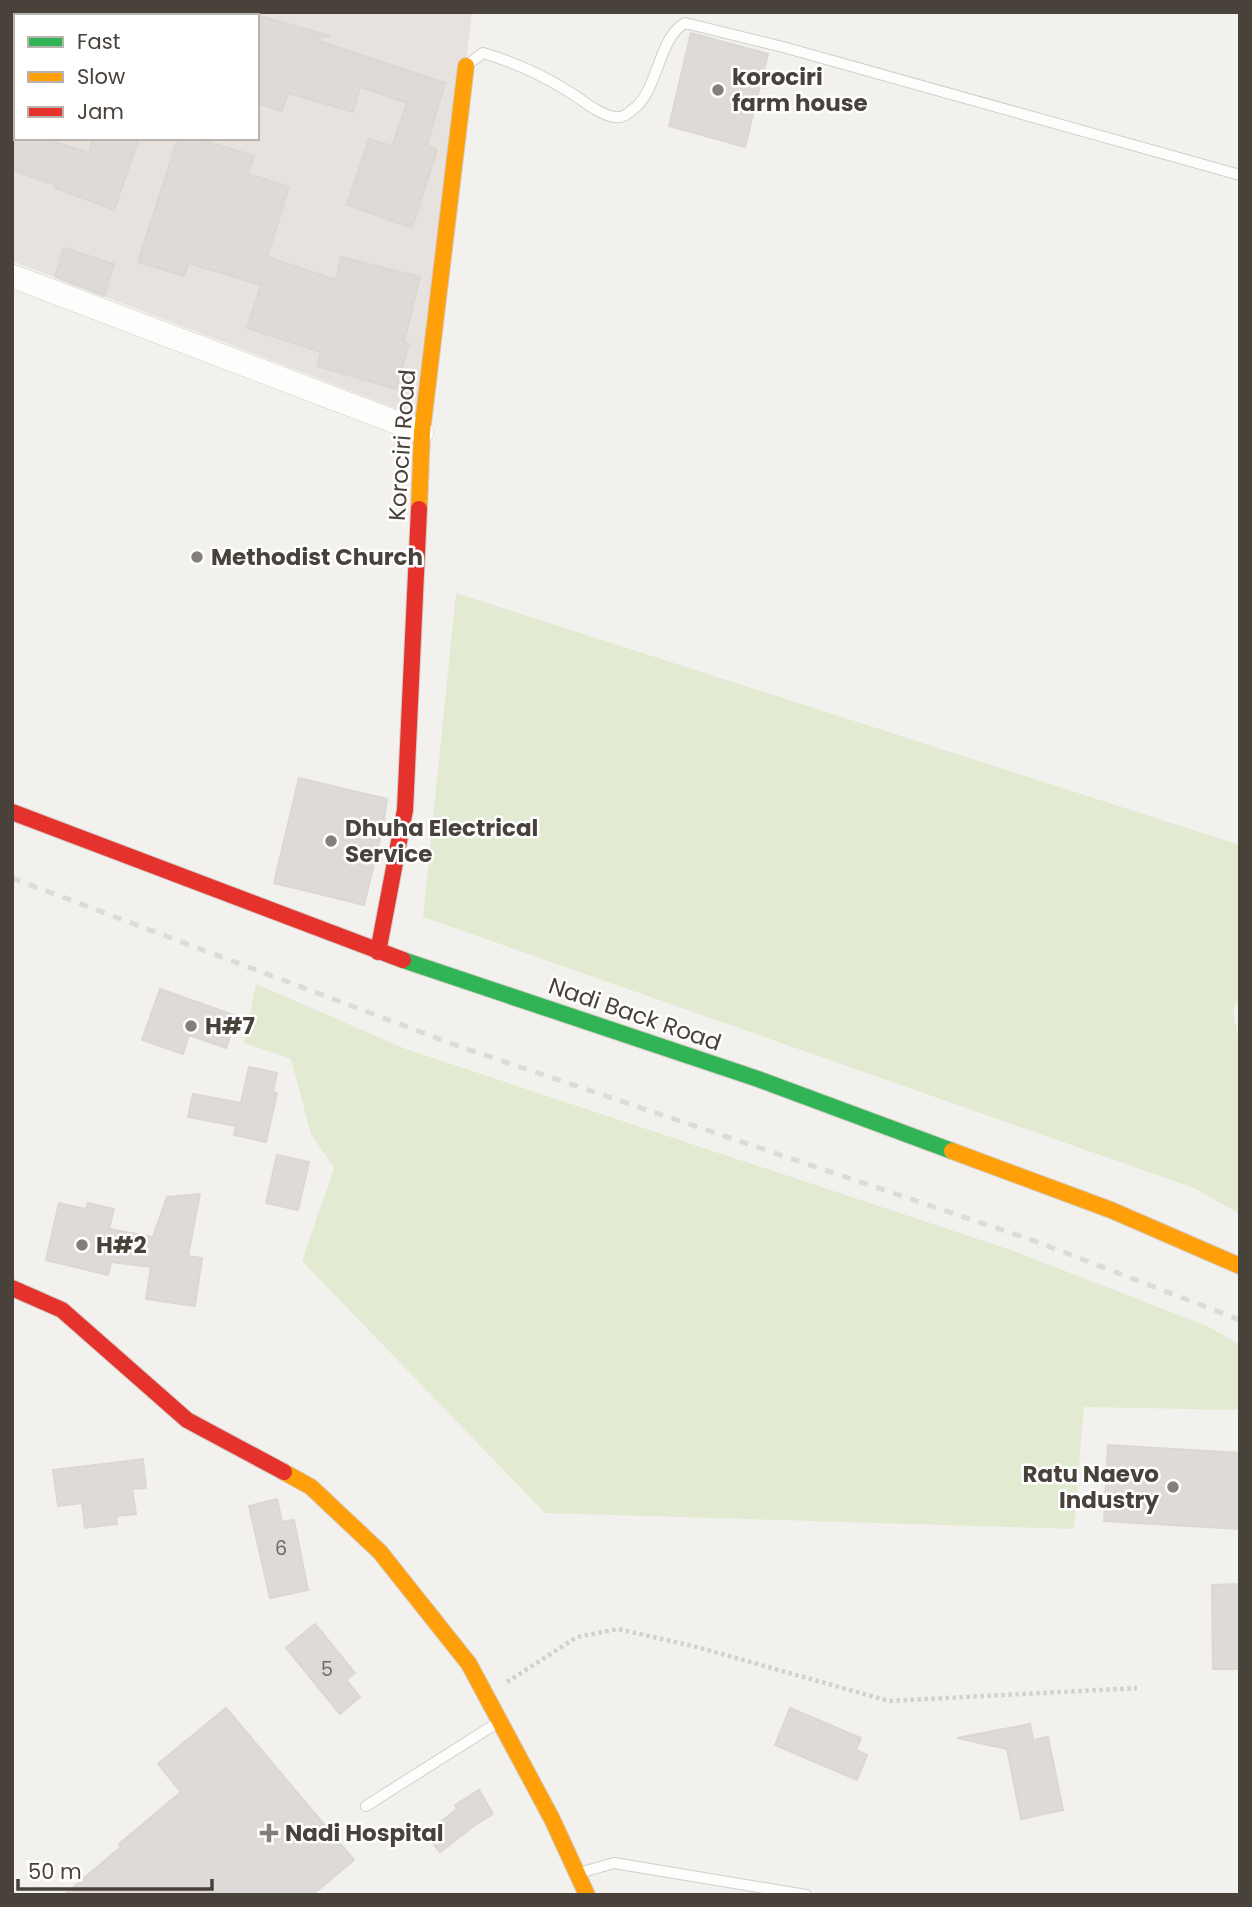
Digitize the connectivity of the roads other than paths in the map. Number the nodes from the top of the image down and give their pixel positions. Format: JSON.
{"nodes":[{"id":1,"x":466,"y":66,"type":"joint"},
{"id":2,"x":1240,"y":175,"type":"edge"},
{"id":3,"x":12,"y":276,"type":"edge"},
{"id":4,"x":422,"y":432,"type":"junction"},
{"id":5,"x":12,"y":812,"type":"edge"},
{"id":6,"x":377,"y":952,"type":"junction"},
{"id":7,"x":1240,"y":1266,"type":"edge"},
{"id":8,"x":12,"y":1288,"type":"edge"},
{"id":9,"x":499,"y":1721,"type":"junction"},
{"id":10,"x":366,"y":1806,"type":"dead end"},
{"id":11,"x":577,"y":1874,"type":"junction"},
{"id":12,"x":587,"y":1895,"type":"edge"},
{"id":13,"x":806,"y":1895,"type":"edge"}],
"edges":[{"from":1,"to":2,"type":"lane"},
{"from":1,"to":4,"type":"main road","name":"Korociri Road"},
{"from":3,"to":4,"type":"street"},
{"from":4,"to":6,"type":"main road","name":"Korociri Road"},
{"from":5,"to":6,"type":"main road","name":"Nadi Back Road"},
{"from":6,"to":7,"type":"main road","name":"Nadi Back Road"},
{"from":8,"to":9,"type":"main road"},
{"from":9,"to":10,"type":"lane"},
{"from":9,"to":11,"type":"main road"},
{"from":11,"to":12,"type":"main road"},
{"from":11,"to":13,"type":"lane"}]}
